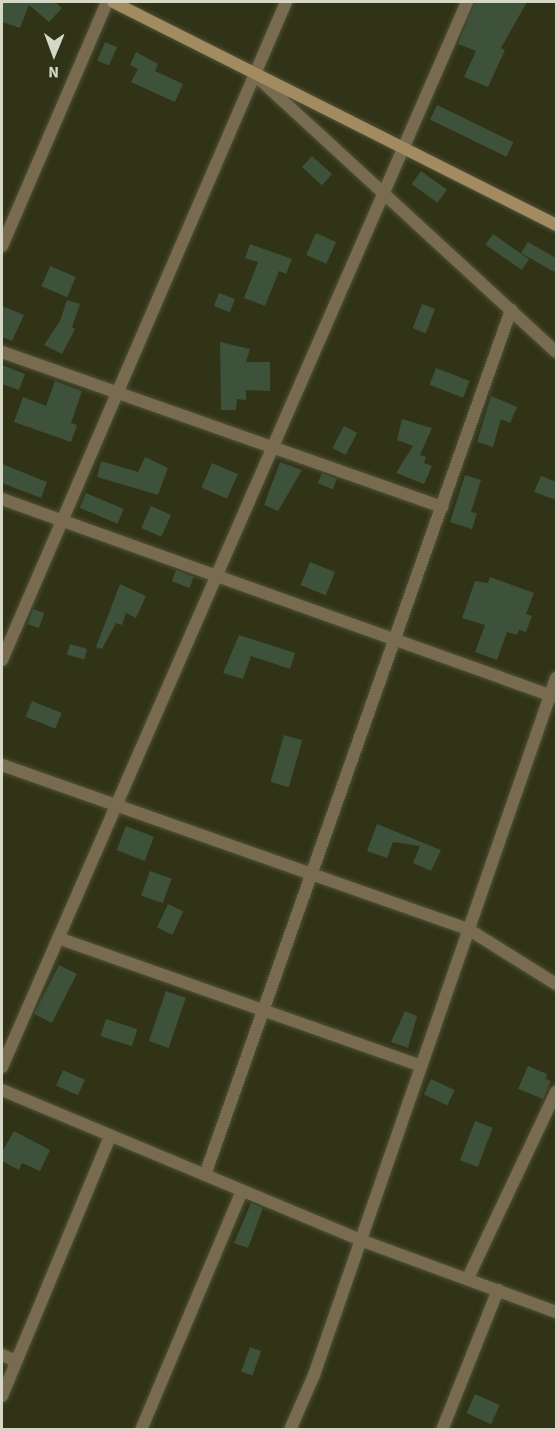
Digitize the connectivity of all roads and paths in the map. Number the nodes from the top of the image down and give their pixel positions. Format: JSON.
{"nodes":[{"id":1,"x":108,"y":2,"type":"edge"},
{"id":2,"x":113,"y":2,"type":"edge"},
{"id":3,"x":286,"y":2,"type":"edge"},
{"id":4,"x":467,"y":2,"type":"edge"},
{"id":5,"x":255,"y":75,"type":"junction"},
{"id":6,"x":403,"y":149,"type":"junction"},
{"id":7,"x":384,"y":193,"type":"junction"},
{"id":8,"x":556,"y":225,"type":"edge"},
{"id":9,"x":2,"y":246,"type":"edge"},
{"id":10,"x":511,"y":310,"type":"junction"},
{"id":11,"x":2,"y":352,"type":"edge"},
{"id":12,"x":556,"y":352,"type":"edge"},
{"id":13,"x":117,"y":393,"type":"junction"},
{"id":14,"x":272,"y":448,"type":"junction"},
{"id":15,"x":2,"y":500,"type":"edge"},
{"id":16,"x":442,"y":507,"type":"junction"},
{"id":17,"x":62,"y":521,"type":"junction"},
{"id":18,"x":216,"y":576,"type":"junction"},
{"id":19,"x":394,"y":640,"type":"junction"},
{"id":20,"x":2,"y":660,"type":"edge"},
{"id":21,"x":556,"y":678,"type":"edge"},
{"id":22,"x":553,"y":696,"type":"edge"},
{"id":23,"x":2,"y":765,"type":"edge"},
{"id":24,"x":116,"y":805,"type":"junction"},
{"id":25,"x":312,"y":874,"type":"junction"},
{"id":26,"x":468,"y":929,"type":"junction"},
{"id":27,"x":58,"y":938,"type":"junction"},
{"id":28,"x":556,"y":984,"type":"edge"},
{"id":29,"x":263,"y":1010,"type":"junction"},
{"id":30,"x":421,"y":1066,"type":"junction"},
{"id":31,"x":2,"y":1067,"type":"edge"},
{"id":32,"x":2,"y":1090,"type":"edge"},
{"id":33,"x":556,"y":1092,"type":"edge"},
{"id":34,"x":110,"y":1136,"type":"junction"},
{"id":35,"x":205,"y":1175,"type":"junction"},
{"id":36,"x":242,"y":1191,"type":"junction"},
{"id":37,"x":360,"y":1240,"type":"junction"},
{"id":38,"x":468,"y":1278,"type":"junction"},
{"id":39,"x":498,"y":1290,"type":"junction"},
{"id":40,"x":556,"y":1311,"type":"edge"},
{"id":41,"x":2,"y":1355,"type":"edge"},
{"id":42,"x":16,"y":1361,"type":"junction"},
{"id":43,"x":2,"y":1396,"type":"edge"},
{"id":44,"x":141,"y":1430,"type":"edge"},
{"id":45,"x":290,"y":1430,"type":"edge"},
{"id":46,"x":441,"y":1430,"type":"edge"}],
"edges":[{"from":1,"to":9,"type":"street"},
{"from":2,"to":5,"type":"main road"},
{"from":3,"to":5,"type":"street"},
{"from":4,"to":6,"type":"street"},
{"from":5,"to":6,"type":"main road"},
{"from":5,"to":7,"type":"street"},
{"from":5,"to":13,"type":"street"},
{"from":6,"to":7,"type":"street"},
{"from":6,"to":8,"type":"main road"},
{"from":7,"to":10,"type":"street"},
{"from":7,"to":14,"type":"street"},
{"from":10,"to":12,"type":"street"},
{"from":10,"to":16,"type":"street"},
{"from":11,"to":13,"type":"street"},
{"from":13,"to":14,"type":"street"},
{"from":13,"to":17,"type":"street"},
{"from":14,"to":16,"type":"street"},
{"from":14,"to":18,"type":"street"},
{"from":15,"to":17,"type":"street"},
{"from":16,"to":19,"type":"street"},
{"from":17,"to":18,"type":"street"},
{"from":17,"to":20,"type":"street"},
{"from":18,"to":19,"type":"street"},
{"from":18,"to":24,"type":"street"},
{"from":19,"to":22,"type":"street"},
{"from":19,"to":25,"type":"street"},
{"from":21,"to":22,"type":"street"},
{"from":22,"to":26,"type":"street"},
{"from":23,"to":24,"type":"street"},
{"from":24,"to":25,"type":"street"},
{"from":24,"to":27,"type":"street"},
{"from":25,"to":26,"type":"street"},
{"from":25,"to":29,"type":"street"},
{"from":26,"to":28,"type":"street"},
{"from":26,"to":30,"type":"street"},
{"from":27,"to":29,"type":"street"},
{"from":27,"to":31,"type":"street"},
{"from":29,"to":30,"type":"street"},
{"from":29,"to":35,"type":"street"},
{"from":30,"to":37,"type":"street"},
{"from":32,"to":34,"type":"street"},
{"from":33,"to":38,"type":"street"},
{"from":34,"to":35,"type":"street"},
{"from":34,"to":42,"type":"street"},
{"from":35,"to":36,"type":"street"},
{"from":36,"to":37,"type":"street"},
{"from":36,"to":44,"type":"street"},
{"from":37,"to":38,"type":"street"},
{"from":37,"to":45,"type":"street"},
{"from":38,"to":39,"type":"street"},
{"from":39,"to":40,"type":"street"},
{"from":39,"to":46,"type":"street"},
{"from":41,"to":42,"type":"street"},
{"from":42,"to":43,"type":"street"}]}
